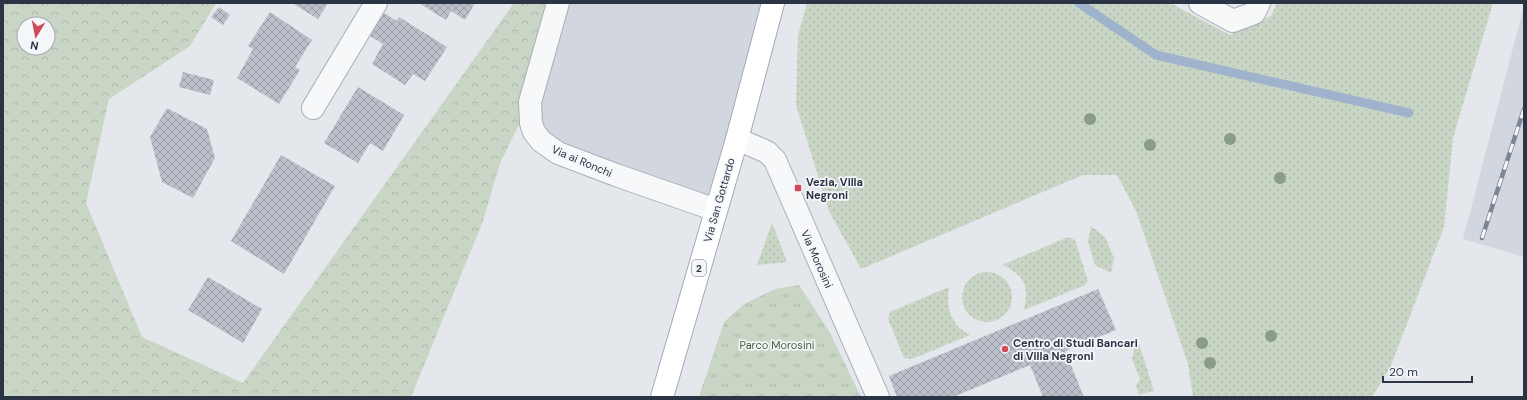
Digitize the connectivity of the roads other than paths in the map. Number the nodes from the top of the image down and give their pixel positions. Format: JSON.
{"nodes":[{"id":1,"x":376,"y":3,"type":"edge"},
{"id":2,"x":558,"y":3,"type":"edge"},
{"id":3,"x":773,"y":3,"type":"edge"},
{"id":4,"x":1200,"y":3,"type":"edge"},
{"id":5,"x":1259,"y":3,"type":"edge"},
{"id":6,"x":312,"y":108,"type":"dead end"},
{"id":7,"x":737,"y":140,"type":"junction"},
{"id":8,"x":716,"y":210,"type":"junction"},
{"id":9,"x":662,"y":397,"type":"edge"},
{"id":10,"x":878,"y":397,"type":"edge"}],
"edges":[{"from":1,"to":6,"type":"street"},
{"from":2,"to":8,"type":"street","name":"Via ai Ronchi"},
{"from":3,"to":7,"type":"main road","name":"Via San Gottardo","number":"2"},
{"from":4,"to":5,"type":"street"},
{"from":7,"to":8,"type":"main road","name":"Via San Gottardo","number":"2"},
{"from":7,"to":10,"type":"street","name":"Via Morosini"},
{"from":8,"to":9,"type":"main road","name":"Via San Gottardo","number":"2"}]}
